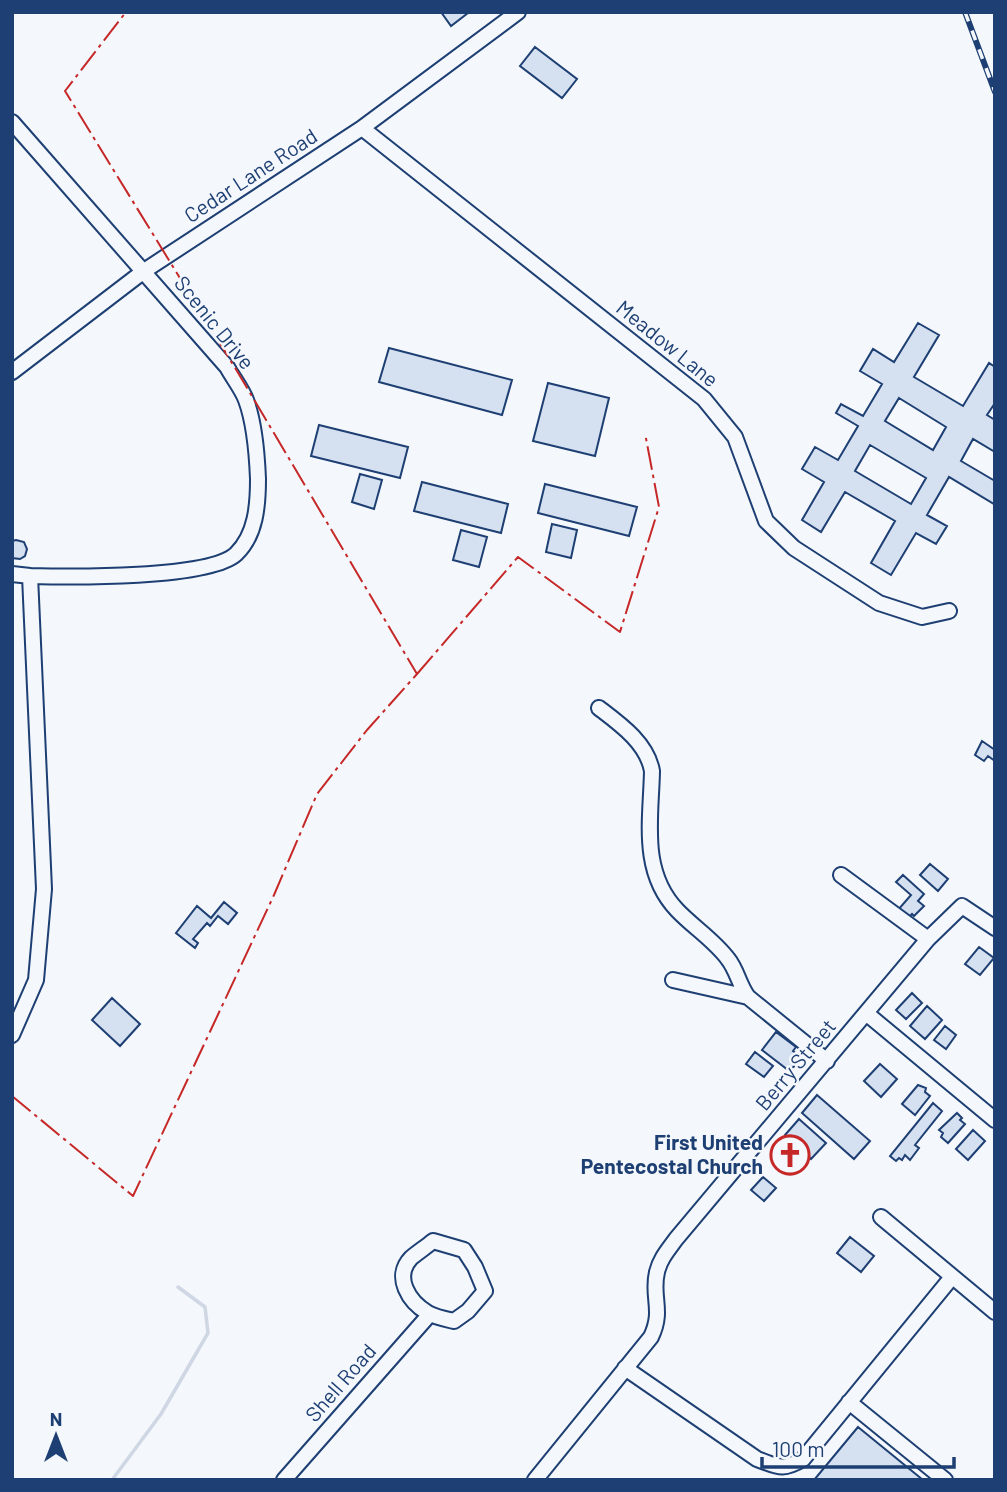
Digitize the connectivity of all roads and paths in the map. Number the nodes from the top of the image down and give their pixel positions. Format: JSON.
{"nodes":[{"id":1,"x":514,"y":14,"type":"edge"},
{"id":2,"x":12,"y":122,"type":"edge"},
{"id":3,"x":362,"y":128,"type":"junction"},
{"id":4,"x":144,"y":271,"type":"junction"},
{"id":5,"x":12,"y":372,"type":"edge"},
{"id":6,"x":12,"y":574,"type":"edge"},
{"id":7,"x":30,"y":576,"type":"junction"},
{"id":8,"x":949,"y":611,"type":"dead end"},
{"id":9,"x":599,"y":708,"type":"dead end"},
{"id":10,"x":841,"y":875,"type":"dead end"},
{"id":11,"x":993,"y":924,"type":"edge"},
{"id":12,"x":928,"y":939,"type":"junction"},
{"id":13,"x":673,"y":980,"type":"dead end"},
{"id":14,"x":748,"y":997,"type":"junction"},
{"id":15,"x":866,"y":1013,"type":"junction"},
{"id":16,"x":12,"y":1035,"type":"edge"},
{"id":17,"x":827,"y":1061,"type":"junction"},
{"id":18,"x":995,"y":1120,"type":"edge"},
{"id":19,"x":881,"y":1217,"type":"dead end"},
{"id":20,"x":952,"y":1277,"type":"junction"},
{"id":21,"x":995,"y":1312,"type":"edge"},
{"id":22,"x":429,"y":1314,"type":"junction"},
{"id":23,"x":625,"y":1368,"type":"junction"},
{"id":24,"x":849,"y":1402,"type":"junction"},
{"id":25,"x":284,"y":1480,"type":"edge"},
{"id":26,"x":535,"y":1480,"type":"edge"},
{"id":27,"x":945,"y":1480,"type":"edge"}],
"edges":[{"from":1,"to":3,"type":"street","name":"Cedar Lane Road"},
{"from":2,"to":4,"type":"street","name":"Scenic Drive"},
{"from":3,"to":4,"type":"street","name":"Cedar Lane Road"},
{"from":3,"to":8,"type":"street","name":"Meadow Lane"},
{"from":4,"to":5,"type":"street","name":"Cedar Lane Road"},
{"from":4,"to":7,"type":"street","name":"Scenic Drive"},
{"from":6,"to":7,"type":"street","name":"Scenic Drive"},
{"from":7,"to":16,"type":"street"},
{"from":9,"to":14,"type":"street"},
{"from":10,"to":12,"type":"street"},
{"from":11,"to":12,"type":"street","name":"Berry Street"},
{"from":12,"to":15,"type":"street","name":"Berry Street"},
{"from":13,"to":14,"type":"street"},
{"from":14,"to":17,"type":"street"},
{"from":15,"to":17,"type":"street","name":"Berry Street"},
{"from":15,"to":18,"type":"street"},
{"from":17,"to":23,"type":"street","name":"Berry Street"},
{"from":19,"to":20,"type":"street"},
{"from":20,"to":21,"type":"street"},
{"from":20,"to":24,"type":"street"},
{"from":22,"to":22,"type":"street"},
{"from":22,"to":25,"type":"street","name":"Shell Road"},
{"from":23,"to":24,"type":"street"},
{"from":23,"to":26,"type":"street","name":"Berry Street"},
{"from":24,"to":27,"type":"street"}]}
